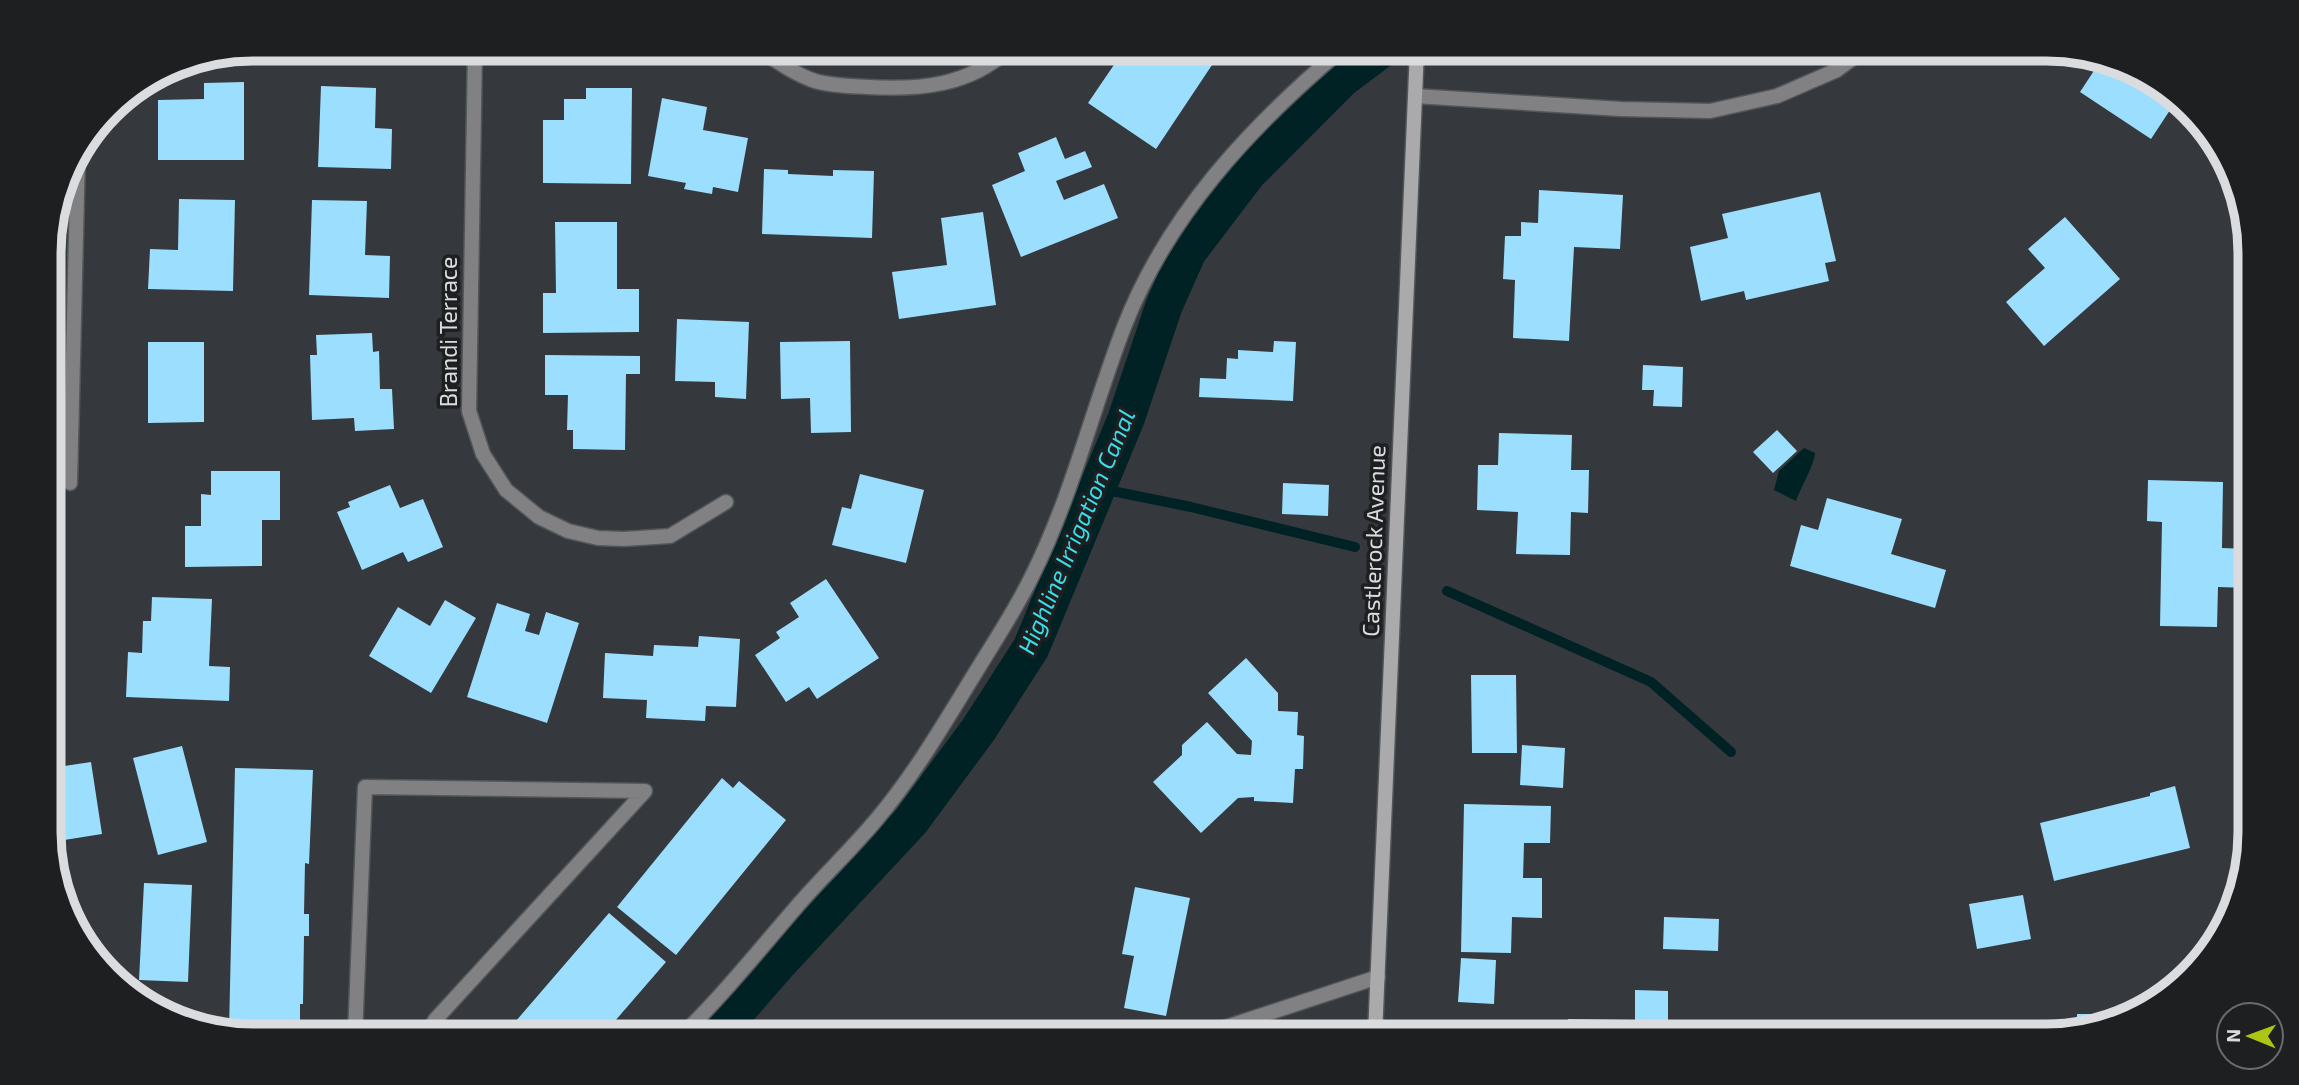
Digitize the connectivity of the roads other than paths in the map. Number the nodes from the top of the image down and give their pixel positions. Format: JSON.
{"nodes":[{"id":1,"x":475,"y":61,"type":"edge"},
{"id":2,"x":777,"y":61,"type":"edge"},
{"id":3,"x":992,"y":61,"type":"edge"},
{"id":4,"x":1328,"y":61,"type":"edge"},
{"id":5,"x":1416,"y":61,"type":"edge"},
{"id":6,"x":1849,"y":61,"type":"edge"},
{"id":7,"x":1415,"y":96,"type":"junction"},
{"id":8,"x":77,"y":177,"type":"edge"},
{"id":9,"x":69,"y":483,"type":"dead end"},
{"id":10,"x":726,"y":502,"type":"dead end"},
{"id":11,"x":1378,"y":977,"type":"junction"},
{"id":12,"x":1237,"y":1023,"type":"edge"},
{"id":13,"x":1376,"y":1023,"type":"edge"},
{"id":14,"x":355,"y":1024,"type":"edge"},
{"id":15,"x":433,"y":1024,"type":"edge"},
{"id":16,"x":694,"y":1024,"type":"edge"}],
"edges":[{"from":1,"to":10,"type":"street","name":"Brandi Terrace"},
{"from":2,"to":3,"type":"street"},
{"from":4,"to":16,"type":"street"},
{"from":5,"to":7,"type":"street","name":"Castlerock Avenue"},
{"from":6,"to":7,"type":"street"},
{"from":7,"to":11,"type":"street","name":"Castlerock Avenue"},
{"from":8,"to":9,"type":"street"},
{"from":11,"to":12,"type":"street"},
{"from":11,"to":13,"type":"street","name":"Castlerock Avenue"},
{"from":14,"to":15,"type":"street"}]}
